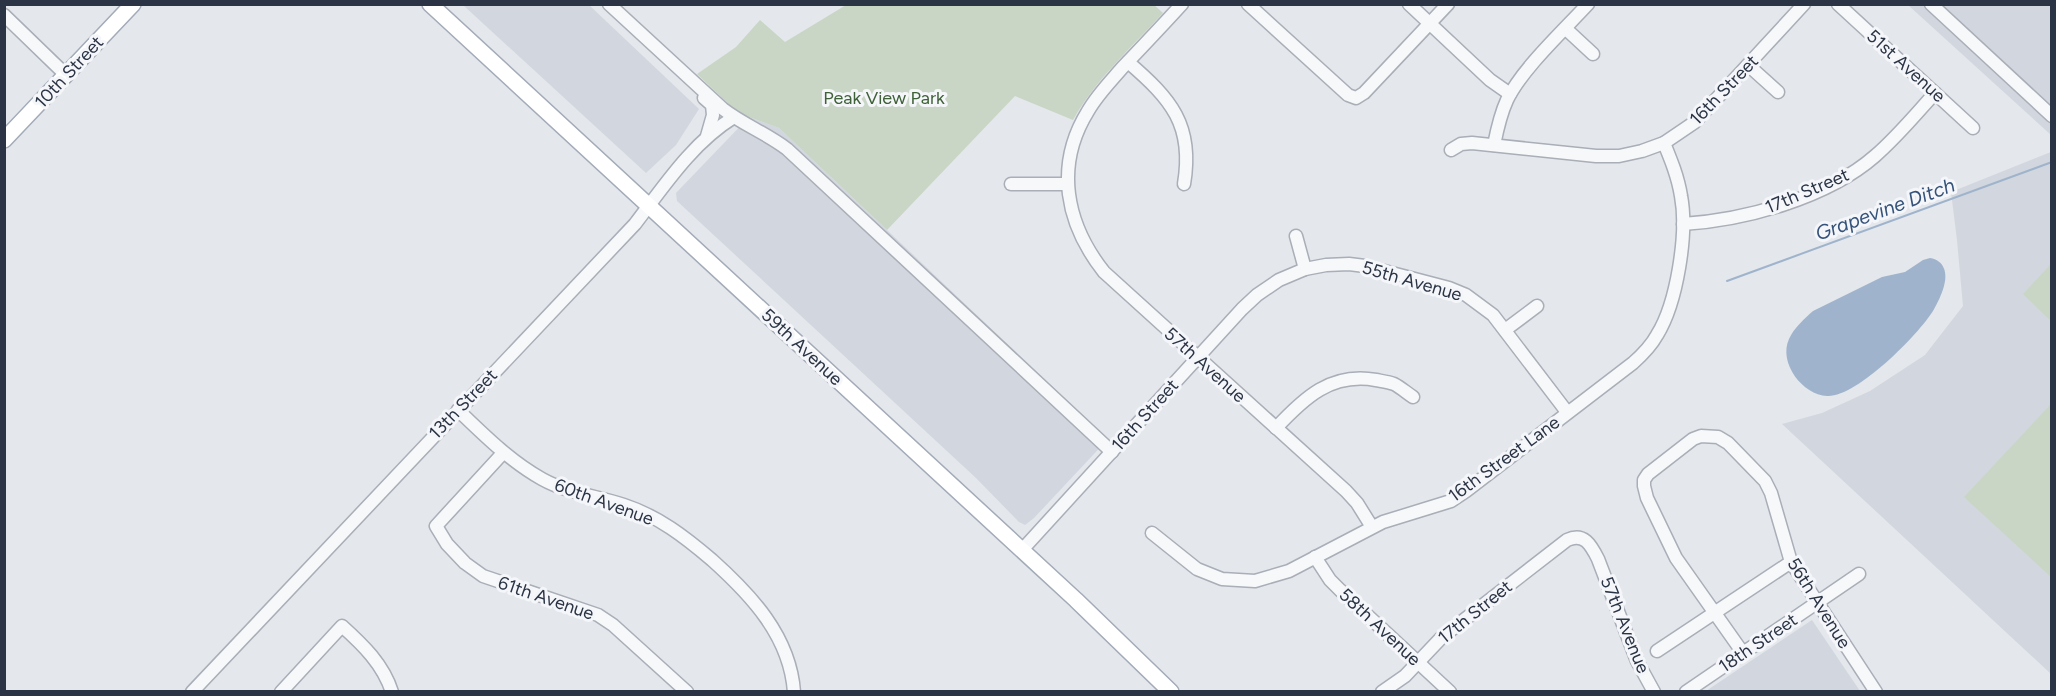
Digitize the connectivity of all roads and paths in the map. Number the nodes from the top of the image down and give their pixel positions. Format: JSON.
{"nodes":[{"id":1,"x":133,"y":4,"type":"edge"},
{"id":2,"x":430,"y":4,"type":"edge"},
{"id":3,"x":609,"y":4,"type":"edge"},
{"id":4,"x":1182,"y":4,"type":"edge"},
{"id":5,"x":1248,"y":4,"type":"edge"},
{"id":6,"x":1409,"y":4,"type":"edge"},
{"id":7,"x":1448,"y":4,"type":"edge"},
{"id":8,"x":1588,"y":4,"type":"edge"},
{"id":9,"x":1804,"y":4,"type":"edge"},
{"id":10,"x":1838,"y":4,"type":"edge"},
{"id":11,"x":1931,"y":4,"type":"edge"},
{"id":12,"x":4,"y":15,"type":"edge"},
{"id":13,"x":1430,"y":24,"type":"junction"},
{"id":14,"x":1566,"y":29,"type":"junction"},
{"id":15,"x":1593,"y":54,"type":"dead end"},
{"id":16,"x":1128,"y":62,"type":"junction"},
{"id":17,"x":1748,"y":65,"type":"junction"},
{"id":18,"x":66,"y":75,"type":"junction"},
{"id":19,"x":687,"y":76,"type":"junction"},
{"id":20,"x":1778,"y":93,"type":"dead end"},
{"id":21,"x":1935,"y":93,"type":"junction"},
{"id":22,"x":1510,"y":94,"type":"junction"},
{"id":23,"x":2052,"y":116,"type":"edge"},
{"id":24,"x":734,"y":117,"type":"junction"},
{"id":25,"x":1973,"y":128,"type":"dead end"},
{"id":26,"x":706,"y":139,"type":"junction"},
{"id":27,"x":4,"y":140,"type":"edge"},
{"id":28,"x":1664,"y":143,"type":"junction"},
{"id":29,"x":1494,"y":145,"type":"junction"},
{"id":30,"x":1451,"y":150,"type":"dead end"},
{"id":31,"x":1011,"y":184,"type":"dead end"},
{"id":32,"x":1067,"y":184,"type":"junction"},
{"id":33,"x":1184,"y":184,"type":"dead end"},
{"id":34,"x":649,"y":205,"type":"junction"},
{"id":35,"x":1683,"y":224,"type":"junction"},
{"id":36,"x":1296,"y":236,"type":"dead end"},
{"id":37,"x":1305,"y":269,"type":"junction"},
{"id":38,"x":1537,"y":306,"type":"dead end"},
{"id":39,"x":1505,"y":330,"type":"junction"},
{"id":40,"x":1198,"y":358,"type":"junction"},
{"id":41,"x":1413,"y":397,"type":"dead end"},
{"id":42,"x":458,"y":410,"type":"junction"},
{"id":43,"x":1568,"y":412,"type":"junction"},
{"id":44,"x":1276,"y":428,"type":"junction"},
{"id":45,"x":1112,"y":452,"type":"junction"},
{"id":46,"x":503,"y":453,"type":"junction"},
{"id":47,"x":1372,"y":527,"type":"junction"},
{"id":48,"x":1152,"y":533,"type":"dead end"},
{"id":49,"x":1573,"y":537,"type":"joint"},
{"id":50,"x":1022,"y":550,"type":"junction"},
{"id":51,"x":1316,"y":557,"type":"junction"},
{"id":52,"x":1791,"y":562,"type":"junction"},
{"id":53,"x":1859,"y":574,"type":"dead end"},
{"id":54,"x":1817,"y":603,"type":"junction"},
{"id":55,"x":1715,"y":612,"type":"junction"},
{"id":56,"x":1657,"y":651,"type":"dead end"},
{"id":57,"x":1743,"y":653,"type":"junction"},
{"id":58,"x":1418,"y":662,"type":"junction"},
{"id":59,"x":192,"y":692,"type":"edge"},
{"id":60,"x":281,"y":692,"type":"edge"},
{"id":61,"x":392,"y":692,"type":"edge"},
{"id":62,"x":687,"y":692,"type":"edge"},
{"id":63,"x":794,"y":692,"type":"edge"},
{"id":64,"x":1171,"y":692,"type":"edge"},
{"id":65,"x":1382,"y":692,"type":"edge"},
{"id":66,"x":1450,"y":692,"type":"edge"},
{"id":67,"x":1654,"y":692,"type":"edge"},
{"id":68,"x":1686,"y":692,"type":"edge"},
{"id":69,"x":1876,"y":692,"type":"edge"}],
"edges":[{"from":1,"to":18,"type":"main road","name":"10th Street"},
{"from":2,"to":34,"type":"main road","name":"59th Avenue"},
{"from":3,"to":19,"type":"street"},
{"from":4,"to":16,"type":"street","name":"57th Avenue"},
{"from":5,"to":13,"type":"street"},
{"from":6,"to":13,"type":"street"},
{"from":7,"to":13,"type":"street"},
{"from":8,"to":14,"type":"street"},
{"from":9,"to":17,"type":"street","name":"16th Street"},
{"from":10,"to":21,"type":"street","name":"51st Avenue"},
{"from":11,"to":23,"type":"street"},
{"from":12,"to":18,"type":"street"},
{"from":13,"to":22,"type":"street"},
{"from":14,"to":15,"type":"street"},
{"from":14,"to":22,"type":"street"},
{"from":16,"to":32,"type":"street","name":"57th Avenue"},
{"from":16,"to":33,"type":"street"},
{"from":17,"to":20,"type":"street"},
{"from":17,"to":28,"type":"street","name":"16th Street"},
{"from":18,"to":27,"type":"main road","name":"10th Street"},
{"from":19,"to":24,"type":"street"},
{"from":19,"to":26,"type":"street"},
{"from":21,"to":25,"type":"street","name":"51st Avenue"},
{"from":21,"to":35,"type":"street","name":"17th Street"},
{"from":22,"to":29,"type":"street"},
{"from":24,"to":26,"type":"street","name":"13th Street"},
{"from":24,"to":45,"type":"street"},
{"from":26,"to":34,"type":"street","name":"13th Street"},
{"from":28,"to":29,"type":"street","name":"16th Street"},
{"from":28,"to":35,"type":"street","name":"16th Street Lane"},
{"from":29,"to":30,"type":"street","name":"16th Street"},
{"from":31,"to":32,"type":"street"},
{"from":32,"to":40,"type":"street","name":"57th Avenue"},
{"from":34,"to":42,"type":"street","name":"13th Street"},
{"from":34,"to":50,"type":"main road","name":"59th Avenue"},
{"from":35,"to":43,"type":"street","name":"16th Street Lane"},
{"from":36,"to":37,"type":"street"},
{"from":37,"to":39,"type":"street","name":"55th Avenue"},
{"from":37,"to":40,"type":"street","name":"16th Street"},
{"from":38,"to":39,"type":"street"},
{"from":39,"to":43,"type":"street","name":"55th Avenue"},
{"from":40,"to":44,"type":"street","name":"57th Avenue"},
{"from":40,"to":45,"type":"street","name":"16th Street"},
{"from":41,"to":44,"type":"street"},
{"from":42,"to":46,"type":"street","name":"60th Avenue"},
{"from":42,"to":59,"type":"street","name":"13th Street"},
{"from":43,"to":47,"type":"street","name":"16th Street Lane"},
{"from":44,"to":47,"type":"street","name":"57th Avenue"},
{"from":45,"to":50,"type":"street","name":"16th Street"},
{"from":46,"to":62,"type":"street","name":"61th Avenue"},
{"from":46,"to":63,"type":"street","name":"60th Avenue"},
{"from":47,"to":51,"type":"street","name":"16th Street Lane"},
{"from":48,"to":51,"type":"street","name":"16th Street Lane"},
{"from":49,"to":58,"type":"street","name":"17th Street"},
{"from":49,"to":67,"type":"street","name":"57th Avenue"},
{"from":50,"to":64,"type":"main road","name":"59th Avenue"},
{"from":51,"to":58,"type":"street","name":"58th Avenue"},
{"from":52,"to":54,"type":"street","name":"56th Avenue"},
{"from":52,"to":55,"type":"street"},
{"from":52,"to":55,"type":"street","name":"56th Avenue"},
{"from":53,"to":54,"type":"street","name":"18th Street"},
{"from":54,"to":57,"type":"street","name":"18th Street"},
{"from":54,"to":69,"type":"street","name":"56th Avenue"},
{"from":55,"to":56,"type":"street"},
{"from":55,"to":57,"type":"street"},
{"from":57,"to":68,"type":"street","name":"18th Street"},
{"from":58,"to":65,"type":"street","name":"17th Street"},
{"from":58,"to":66,"type":"street","name":"58th Avenue"},
{"from":60,"to":61,"type":"street"}]}
